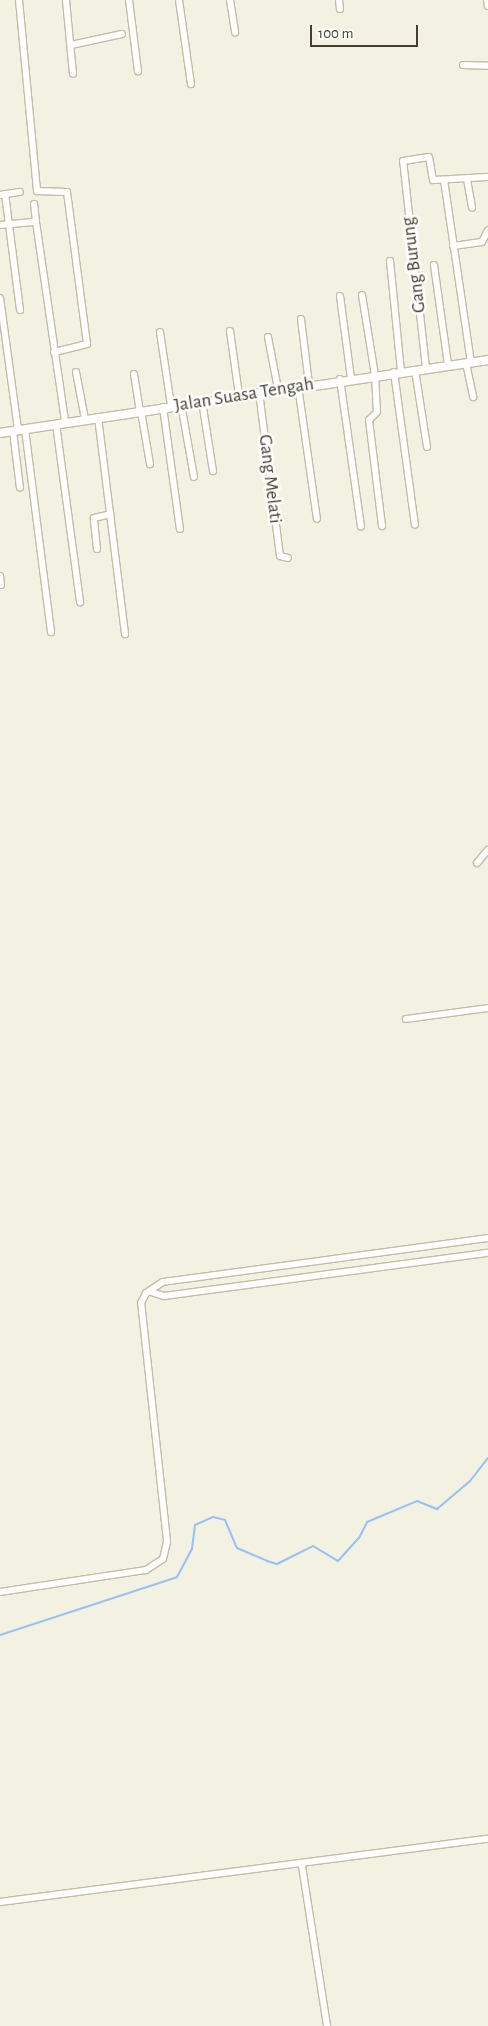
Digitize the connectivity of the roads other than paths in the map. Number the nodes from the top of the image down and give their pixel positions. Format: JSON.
{"nodes":[{"id":1,"x":18,"y":0,"type":"edge"},
{"id":2,"x":66,"y":0,"type":"edge"},
{"id":3,"x":129,"y":0,"type":"edge"},
{"id":4,"x":179,"y":0,"type":"edge"},
{"id":5,"x":230,"y":0,"type":"edge"},
{"id":6,"x":339,"y":0,"type":"edge"},
{"id":7,"x":487,"y":0,"type":"edge"},
{"id":8,"x":488,"y":6,"type":"edge"},
{"id":9,"x":340,"y":9,"type":"dead end"},
{"id":10,"x":235,"y":33,"type":"dead end"},
{"id":11,"x":122,"y":34,"type":"dead end"},
{"id":12,"x":71,"y":44,"type":"junction"},
{"id":13,"x":463,"y":65,"type":"dead end"},
{"id":14,"x":488,"y":66,"type":"edge"},
{"id":15,"x":138,"y":71,"type":"dead end"},
{"id":16,"x":72,"y":74,"type":"dead end"},
{"id":17,"x":191,"y":84,"type":"dead end"},
{"id":18,"x":488,"y":178,"type":"edge"},
{"id":19,"x":466,"y":179,"type":"junction"},
{"id":20,"x":444,"y":180,"type":"junction"},
{"id":21,"x":20,"y":192,"type":"dead end"},
{"id":22,"x":2,"y":194,"type":"edge"},
{"id":23,"x":34,"y":204,"type":"dead end"},
{"id":24,"x":472,"y":208,"type":"dead end"},
{"id":25,"x":36,"y":222,"type":"junction"},
{"id":26,"x":9,"y":224,"type":"junction"},
{"id":27,"x":0,"y":225,"type":"edge"},
{"id":28,"x":488,"y":230,"type":"edge"},
{"id":29,"x":452,"y":246,"type":"junction"},
{"id":30,"x":390,"y":261,"type":"dead end"},
{"id":31,"x":434,"y":265,"type":"dead end"},
{"id":32,"x":362,"y":295,"type":"dead end"},
{"id":33,"x":340,"y":296,"type":"dead end"},
{"id":34,"x":0,"y":298,"type":"edge"},
{"id":35,"x":20,"y":310,"type":"dead end"},
{"id":36,"x":301,"y":319,"type":"dead end"},
{"id":37,"x":230,"y":331,"type":"dead end"},
{"id":38,"x":160,"y":332,"type":"dead end"},
{"id":39,"x":268,"y":337,"type":"dead end"},
{"id":40,"x":54,"y":352,"type":"junction"},
{"id":41,"x":488,"y":360,"type":"edge"},
{"id":42,"x":468,"y":362,"type":"junction"},
{"id":43,"x":448,"y":365,"type":"junction"},
{"id":44,"x":426,"y":368,"type":"junction"},
{"id":45,"x":415,"y":370,"type":"junction"},
{"id":46,"x":76,"y":372,"type":"dead end"},
{"id":47,"x":397,"y":372,"type":"junction"},
{"id":48,"x":134,"y":374,"type":"dead end"},
{"id":49,"x":374,"y":375,"type":"junction"},
{"id":50,"x":351,"y":378,"type":"junction"},
{"id":51,"x":340,"y":379,"type":"junction"},
{"id":52,"x":309,"y":384,"type":"junction"},
{"id":53,"x":298,"y":386,"type":"junction"},
{"id":54,"x":278,"y":389,"type":"junction"},
{"id":55,"x":259,"y":392,"type":"junction"},
{"id":56,"x":239,"y":395,"type":"junction"},
{"id":57,"x":473,"y":397,"type":"dead end"},
{"id":58,"x":202,"y":401,"type":"junction"},
{"id":59,"x":181,"y":404,"type":"junction"},
{"id":60,"x":167,"y":407,"type":"junction"},
{"id":61,"x":141,"y":411,"type":"junction"},
{"id":62,"x":98,"y":417,"type":"junction"},
{"id":63,"x":86,"y":419,"type":"junction"},
{"id":64,"x":66,"y":422,"type":"junction"},
{"id":65,"x":56,"y":424,"type":"junction"},
{"id":66,"x":19,"y":430,"type":"junction"},
{"id":67,"x":0,"y":432,"type":"edge"},
{"id":68,"x":427,"y":447,"type":"dead end"},
{"id":69,"x":150,"y":464,"type":"dead end"},
{"id":70,"x":213,"y":471,"type":"dead end"},
{"id":71,"x":194,"y":477,"type":"dead end"},
{"id":72,"x":20,"y":488,"type":"dead end"},
{"id":73,"x":111,"y":514,"type":"junction"},
{"id":74,"x":318,"y":519,"type":"dead end"},
{"id":75,"x":415,"y":525,"type":"dead end"},
{"id":76,"x":382,"y":526,"type":"dead end"},
{"id":77,"x":361,"y":527,"type":"dead end"},
{"id":78,"x":180,"y":529,"type":"dead end"},
{"id":79,"x":97,"y":549,"type":"dead end"},
{"id":80,"x":288,"y":558,"type":"dead end"},
{"id":81,"x":0,"y":576,"type":"edge"},
{"id":82,"x":1,"y":585,"type":"dead end"},
{"id":83,"x":80,"y":602,"type":"dead end"},
{"id":84,"x":51,"y":632,"type":"dead end"},
{"id":85,"x":125,"y":634,"type":"dead end"},
{"id":86,"x":488,"y":850,"type":"edge"},
{"id":87,"x":477,"y":863,"type":"dead end"},
{"id":88,"x":488,"y":1008,"type":"edge"},
{"id":89,"x":406,"y":1019,"type":"dead end"},
{"id":90,"x":488,"y":1238,"type":"edge"},
{"id":91,"x":488,"y":1253,"type":"edge"},
{"id":92,"x":151,"y":1292,"type":"junction"},
{"id":93,"x":0,"y":1592,"type":"edge"},
{"id":94,"x":488,"y":1839,"type":"edge"},
{"id":95,"x":302,"y":1866,"type":"junction"},
{"id":96,"x":0,"y":1902,"type":"edge"},
{"id":97,"x":327,"y":2026,"type":"edge"}],
"edges":[{"from":1,"to":40,"type":"street"},
{"from":2,"to":12,"type":"street"},
{"from":3,"to":15,"type":"street"},
{"from":4,"to":17,"type":"street"},
{"from":5,"to":10,"type":"street"},
{"from":6,"to":9,"type":"street"},
{"from":7,"to":8,"type":"street"},
{"from":11,"to":12,"type":"street"},
{"from":12,"to":16,"type":"street"},
{"from":13,"to":14,"type":"street"},
{"from":18,"to":19,"type":"street"},
{"from":19,"to":20,"type":"street"},
{"from":19,"to":24,"type":"street"},
{"from":20,"to":29,"type":"street"},
{"from":20,"to":44,"type":"street","name":"Gang Burung"},
{"from":21,"to":22,"type":"street"},
{"from":22,"to":26,"type":"street"},
{"from":23,"to":25,"type":"street"},
{"from":25,"to":26,"type":"street"},
{"from":25,"to":40,"type":"street"},
{"from":26,"to":27,"type":"street"},
{"from":26,"to":35,"type":"street"},
{"from":28,"to":29,"type":"street"},
{"from":29,"to":42,"type":"street"},
{"from":30,"to":47,"type":"street"},
{"from":31,"to":43,"type":"street"},
{"from":32,"to":49,"type":"street"},
{"from":33,"to":50,"type":"street"},
{"from":34,"to":66,"type":"street"},
{"from":36,"to":52,"type":"street"},
{"from":37,"to":56,"type":"street"},
{"from":38,"to":60,"type":"street"},
{"from":39,"to":54,"type":"street"},
{"from":40,"to":64,"type":"street"},
{"from":41,"to":42,"type":"street","name":"Jalan Suasa Tengah"},
{"from":42,"to":43,"type":"street","name":"Jalan Suasa Tengah"},
{"from":42,"to":57,"type":"street"},
{"from":43,"to":44,"type":"street","name":"Jalan Suasa Tengah"},
{"from":44,"to":45,"type":"street","name":"Jalan Suasa Tengah"},
{"from":45,"to":47,"type":"street","name":"Jalan Suasa Tengah"},
{"from":45,"to":68,"type":"street"},
{"from":46,"to":63,"type":"street"},
{"from":47,"to":49,"type":"street","name":"Jalan Suasa Tengah"},
{"from":47,"to":75,"type":"street"},
{"from":48,"to":61,"type":"street"},
{"from":49,"to":50,"type":"street","name":"Jalan Suasa Tengah"},
{"from":49,"to":76,"type":"street"},
{"from":50,"to":51,"type":"street","name":"Jalan Suasa Tengah"},
{"from":51,"to":52,"type":"street","name":"Jalan Suasa Tengah"},
{"from":51,"to":77,"type":"street"},
{"from":52,"to":53,"type":"street","name":"Jalan Suasa Tengah"},
{"from":53,"to":54,"type":"street","name":"Jalan Suasa Tengah"},
{"from":53,"to":74,"type":"street"},
{"from":54,"to":55,"type":"street","name":"Jalan Suasa Tengah"},
{"from":55,"to":56,"type":"street","name":"Jalan Suasa Tengah"},
{"from":55,"to":80,"type":"street","name":"Gang Melati"},
{"from":56,"to":58,"type":"street","name":"Jalan Suasa Tengah"},
{"from":58,"to":59,"type":"street","name":"Jalan Suasa Tengah"},
{"from":58,"to":70,"type":"street"},
{"from":59,"to":60,"type":"street","name":"Jalan Suasa Tengah"},
{"from":59,"to":71,"type":"street"},
{"from":60,"to":61,"type":"street","name":"Jalan Suasa Tengah"},
{"from":60,"to":78,"type":"street"},
{"from":61,"to":62,"type":"street","name":"Jalan Suasa Tengah"},
{"from":61,"to":69,"type":"street"},
{"from":62,"to":63,"type":"street","name":"Jalan Suasa Tengah"},
{"from":62,"to":73,"type":"street"},
{"from":63,"to":64,"type":"street","name":"Jalan Suasa Tengah"},
{"from":64,"to":65,"type":"street","name":"Jalan Suasa Tengah"},
{"from":65,"to":66,"type":"street","name":"Jalan Suasa Tengah"},
{"from":65,"to":83,"type":"street"},
{"from":66,"to":67,"type":"street","name":"Jalan Suasa Tengah"},
{"from":66,"to":72,"type":"street"},
{"from":66,"to":84,"type":"street"},
{"from":73,"to":79,"type":"street"},
{"from":73,"to":85,"type":"street"},
{"from":81,"to":82,"type":"street"},
{"from":86,"to":87,"type":"street"},
{"from":88,"to":89,"type":"street"},
{"from":90,"to":92,"type":"street"},
{"from":91,"to":92,"type":"street"},
{"from":92,"to":93,"type":"street"},
{"from":94,"to":95,"type":"street"},
{"from":95,"to":96,"type":"street"},
{"from":95,"to":97,"type":"street"}]}
